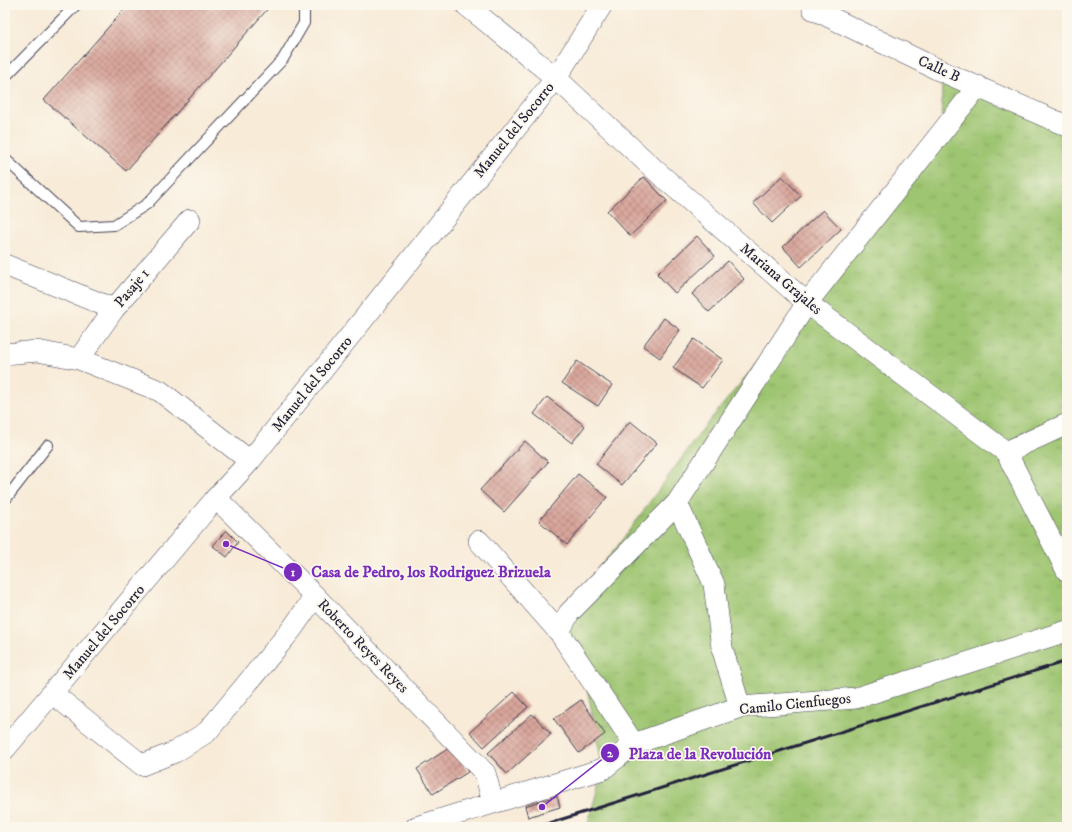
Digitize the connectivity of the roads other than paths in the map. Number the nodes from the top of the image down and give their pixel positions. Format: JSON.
{"nodes":[{"id":1,"x":76,"y":5,"type":"edge"},
{"id":2,"x":304,"y":5,"type":"edge"},
{"id":3,"x":466,"y":5,"type":"edge"},
{"id":4,"x":602,"y":5,"type":"edge"},
{"id":5,"x":813,"y":9,"type":"dead end"},
{"id":6,"x":5,"y":77,"type":"edge"},
{"id":7,"x":556,"y":78,"type":"junction"},
{"id":8,"x":978,"y":86,"type":"junction"},
{"id":9,"x":1067,"y":126,"type":"edge"},
{"id":10,"x":5,"y":159,"type":"edge"},
{"id":11,"x":190,"y":220,"type":"dead end"},
{"id":12,"x":5,"y":265,"type":"edge"},
{"id":13,"x":807,"y":303,"type":"junction"},
{"id":14,"x":114,"y":309,"type":"junction"},
{"id":15,"x":5,"y":354,"type":"edge"},
{"id":16,"x":79,"y":359,"type":"junction"},
{"id":17,"x":1067,"y":424,"type":"edge"},
{"id":18,"x":48,"y":445,"type":"dead end"},
{"id":19,"x":1006,"y":452,"type":"junction"},
{"id":20,"x":250,"y":461,"type":"junction"},
{"id":21,"x":216,"y":498,"type":"junction"},
{"id":22,"x":5,"y":500,"type":"edge"},
{"id":23,"x":677,"y":503,"type":"junction"},
{"id":24,"x":478,"y":541,"type":"dead end"},
{"id":25,"x":1067,"y":572,"type":"edge"},
{"id":26,"x":315,"y":596,"type":"junction"},
{"id":27,"x":1067,"y":631,"type":"edge"},
{"id":28,"x":559,"y":632,"type":"junction"},
{"id":29,"x":52,"y":693,"type":"junction"},
{"id":30,"x":740,"y":707,"type":"junction"},
{"id":31,"x":634,"y":744,"type":"junction"},
{"id":32,"x":5,"y":750,"type":"edge"},
{"id":33,"x":493,"y":803,"type":"junction"},
{"id":34,"x":416,"y":827,"type":"edge"}],
"edges":[{"from":1,"to":6,"type":"lane"},
{"from":2,"to":10,"type":"lane"},
{"from":3,"to":7,"type":"street","name":"Mariana Grajales"},
{"from":4,"to":7,"type":"street","name":"Manuel del Socorro"},
{"from":5,"to":8,"type":"street","name":"Calle B"},
{"from":7,"to":13,"type":"street","name":"Mariana Grajales"},
{"from":7,"to":20,"type":"street","name":"Manuel del Socorro"},
{"from":8,"to":9,"type":"street","name":"Calle B"},
{"from":8,"to":13,"type":"street"},
{"from":11,"to":14,"type":"street","name":"Pasaje 1"},
{"from":12,"to":14,"type":"street"},
{"from":13,"to":19,"type":"street","name":"Mariana Grajales"},
{"from":13,"to":23,"type":"street"},
{"from":14,"to":16,"type":"street","name":"Pasaje 1"},
{"from":15,"to":16,"type":"street"},
{"from":16,"to":20,"type":"street"},
{"from":17,"to":19,"type":"street"},
{"from":18,"to":22,"type":"lane"},
{"from":19,"to":25,"type":"street","name":"Mariana Grajales"},
{"from":20,"to":21,"type":"street","name":"Manuel del Socorro"},
{"from":21,"to":26,"type":"street","name":"Roberto Reyes Reyes"},
{"from":21,"to":29,"type":"street","name":"Manuel del Socorro"},
{"from":23,"to":28,"type":"street"},
{"from":23,"to":30,"type":"street"},
{"from":24,"to":28,"type":"street"},
{"from":26,"to":29,"type":"street"},
{"from":26,"to":33,"type":"street","name":"Roberto Reyes Reyes"},
{"from":27,"to":30,"type":"street","name":"Camilo Cienfuegos"},
{"from":28,"to":31,"type":"street"},
{"from":29,"to":32,"type":"street","name":"Manuel del Socorro"},
{"from":30,"to":31,"type":"street","name":"Camilo Cienfuegos"},
{"from":31,"to":33,"type":"street","name":"Camilo Cienfuegos"},
{"from":33,"to":34,"type":"street","name":"Camilo Cienfuegos"}]}
